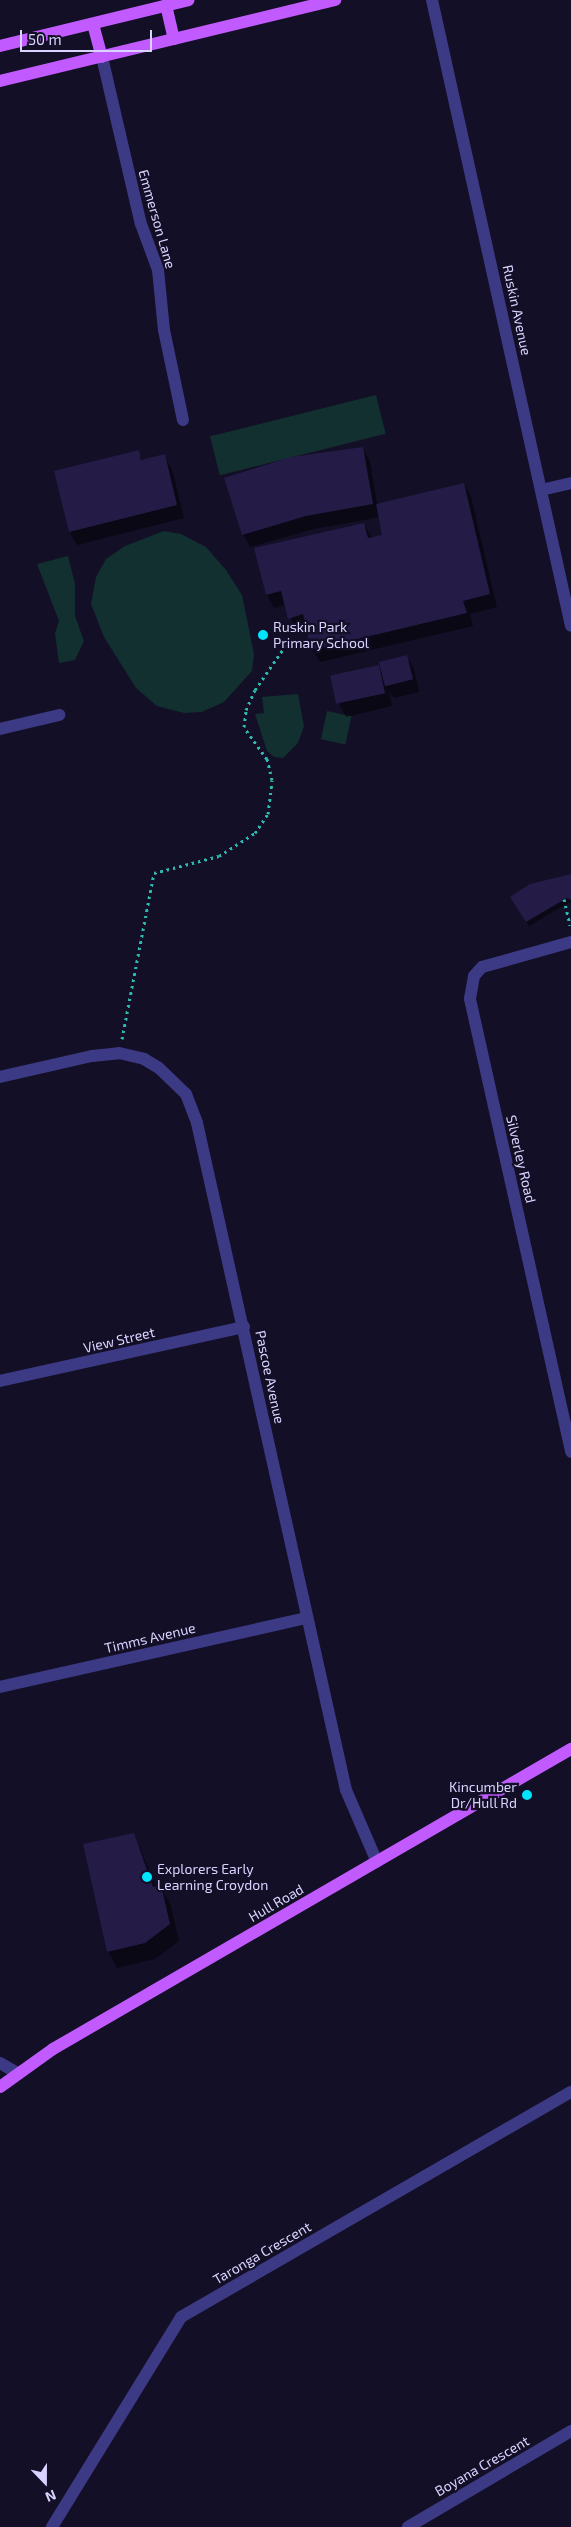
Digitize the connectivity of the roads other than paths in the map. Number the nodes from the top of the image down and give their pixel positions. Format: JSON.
{"nodes":[{"id":1,"x":188,"y":0,"type":"edge"},
{"id":2,"x":335,"y":0,"type":"edge"},
{"id":3,"x":432,"y":0,"type":"edge"},
{"id":4,"x":165,"y":3,"type":"edge"},
{"id":5,"x":93,"y":24,"type":"junction"},
{"id":6,"x":174,"y":39,"type":"junction"},
{"id":7,"x":0,"y":46,"type":"edge"},
{"id":8,"x":102,"y":57,"type":"junction"},
{"id":9,"x":0,"y":81,"type":"edge"},
{"id":10,"x":183,"y":420,"type":"dead end"},
{"id":11,"x":571,"y":483,"type":"edge"},
{"id":12,"x":541,"y":490,"type":"junction"},
{"id":13,"x":571,"y":626,"type":"edge"},
{"id":14,"x":59,"y":715,"type":"dead end"},
{"id":15,"x":0,"y":729,"type":"edge"},
{"id":16,"x":571,"y":942,"type":"edge"},
{"id":17,"x":0,"y":1077,"type":"edge"},
{"id":18,"x":244,"y":1327,"type":"junction"},
{"id":19,"x":0,"y":1382,"type":"edge"},
{"id":20,"x":571,"y":1452,"type":"edge"},
{"id":21,"x":307,"y":1618,"type":"junction"},
{"id":22,"x":0,"y":1687,"type":"edge"},
{"id":23,"x":571,"y":1749,"type":"edge"},
{"id":24,"x":377,"y":1862,"type":"junction"},
{"id":25,"x":0,"y":2063,"type":"edge"},
{"id":26,"x":17,"y":2073,"type":"junction"},
{"id":27,"x":0,"y":2087,"type":"edge"},
{"id":28,"x":571,"y":2092,"type":"edge"},
{"id":29,"x":571,"y":2432,"type":"edge"},
{"id":30,"x":52,"y":2527,"type":"edge"},
{"id":31,"x":408,"y":2527,"type":"edge"}],
"edges":[{"from":1,"to":4,"type":"main road"},
{"from":2,"to":6,"type":"main road"},
{"from":3,"to":12,"type":"street","name":"Ruskin Avenue"},
{"from":4,"to":5,"type":"main road"},
{"from":4,"to":6,"type":"main road"},
{"from":5,"to":7,"type":"main road"},
{"from":5,"to":8,"type":"main road"},
{"from":6,"to":8,"type":"main road"},
{"from":8,"to":9,"type":"main road"},
{"from":8,"to":10,"type":"street","name":"Emmerson Lane"},
{"from":11,"to":12,"type":"street"},
{"from":12,"to":13,"type":"street","name":"Ruskin Avenue"},
{"from":14,"to":15,"type":"street"},
{"from":16,"to":20,"type":"street","name":"Silverley Road"},
{"from":17,"to":18,"type":"street","name":"Pascoe Avenue"},
{"from":18,"to":19,"type":"street","name":"View Street"},
{"from":18,"to":21,"type":"street","name":"Pascoe Avenue"},
{"from":21,"to":22,"type":"street","name":"Timms Avenue"},
{"from":21,"to":24,"type":"street","name":"Pascoe Avenue"},
{"from":23,"to":24,"type":"main road","name":"Hull Road"},
{"from":24,"to":26,"type":"main road","name":"Hull Road"},
{"from":25,"to":26,"type":"street"},
{"from":26,"to":27,"type":"main road","name":"Hull Road"},
{"from":28,"to":30,"type":"street","name":"Taronga Crescent"},
{"from":29,"to":31,"type":"street","name":"Boyana Crescent"}]}
